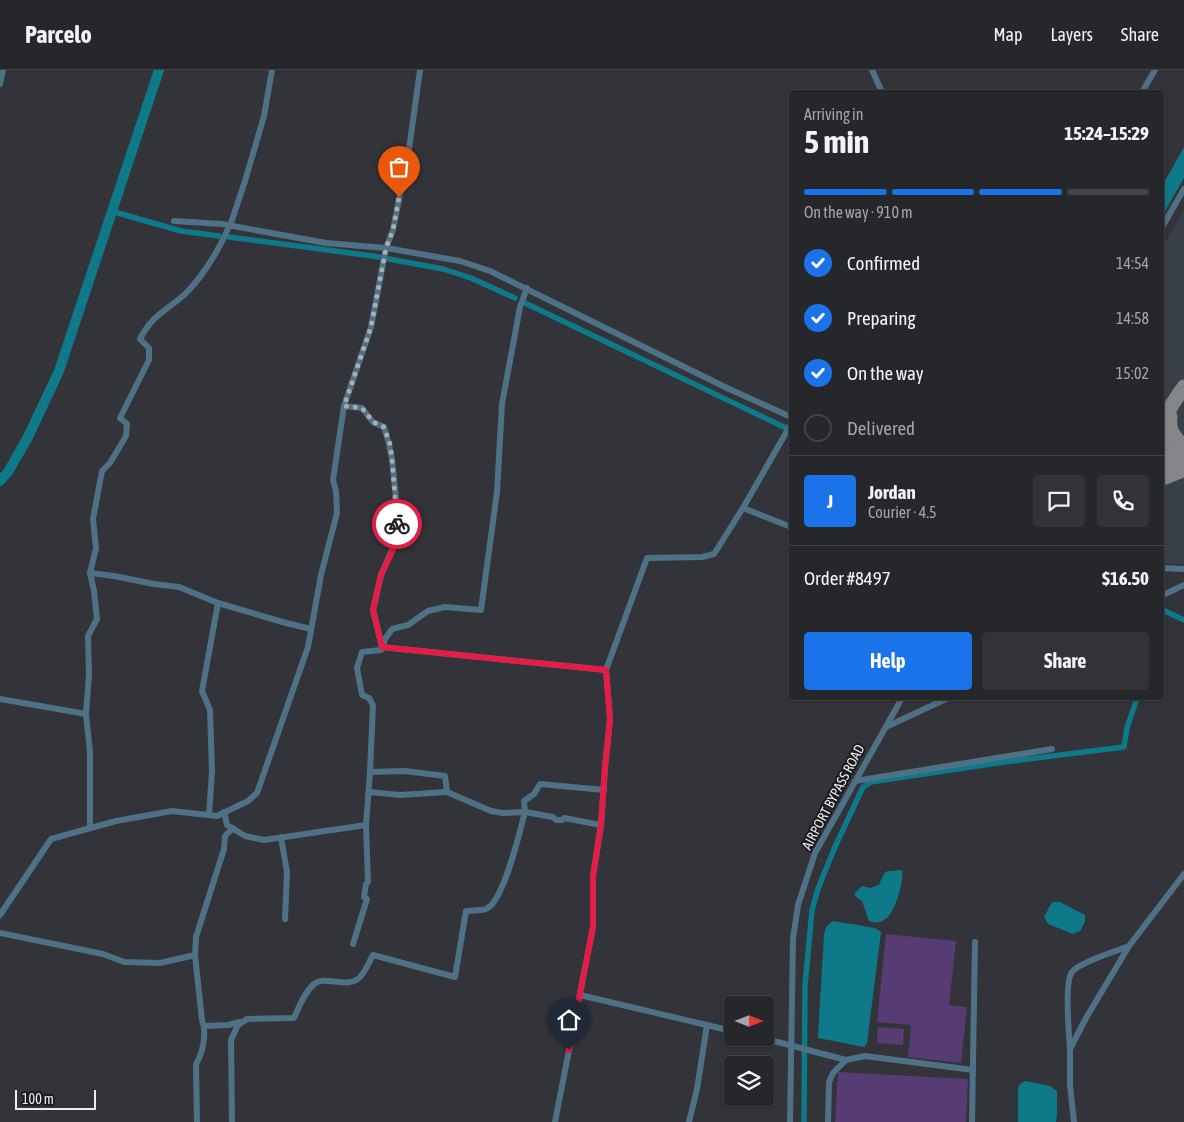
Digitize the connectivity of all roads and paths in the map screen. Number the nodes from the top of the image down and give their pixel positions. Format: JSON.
{"nodes":[{"id":1,"x":3,"y":70,"type":"edge"},
{"id":2,"x":272,"y":70,"type":"edge"},
{"id":3,"x":420,"y":70,"type":"edge"},
{"id":4,"x":872,"y":70,"type":"edge"},
{"id":5,"x":1155,"y":70,"type":"edge"},
{"id":6,"x":0,"y":84,"type":"edge"},
{"id":7,"x":881,"y":90,"type":"edge"},
{"id":8,"x":1143,"y":90,"type":"edge"},
{"id":9,"x":1184,"y":189,"type":"edge"},
{"id":10,"x":174,"y":221,"type":"dead end"},
{"id":11,"x":1164,"y":225,"type":"edge"},
{"id":12,"x":229,"y":226,"type":"junction"},
{"id":13,"x":386,"y":248,"type":"junction"},
{"id":14,"x":527,"y":288,"type":"junction"},
{"id":15,"x":344,"y":406,"type":"junction"},
{"id":16,"x":789,"y":416,"type":"edge"},
{"id":17,"x":789,"y":428,"type":"edge"},
{"id":18,"x":743,"y":508,"type":"junction"},
{"id":19,"x":789,"y":526,"type":"edge"},
{"id":20,"x":1164,"y":568,"type":"edge"},
{"id":21,"x":1184,"y":568,"type":"edge"},
{"id":22,"x":90,"y":573,"type":"junction"},
{"id":23,"x":1184,"y":585,"type":"edge"},
{"id":24,"x":1164,"y":595,"type":"edge"},
{"id":25,"x":218,"y":603,"type":"junction"},
{"id":26,"x":311,"y":629,"type":"junction"},
{"id":27,"x":382,"y":647,"type":"junction"},
{"id":28,"x":606,"y":670,"type":"junction"},
{"id":29,"x":0,"y":699,"type":"edge"},
{"id":30,"x":901,"y":700,"type":"edge"},
{"id":31,"x":944,"y":700,"type":"edge"},
{"id":32,"x":86,"y":714,"type":"junction"},
{"id":33,"x":884,"y":728,"type":"junction"},
{"id":34,"x":1052,"y":749,"type":"dead end"},
{"id":35,"x":370,"y":772,"type":"junction"},
{"id":36,"x":855,"y":781,"type":"junction"},
{"id":37,"x":604,"y":790,"type":"junction"},
{"id":38,"x":369,"y":792,"type":"junction"},
{"id":39,"x":447,"y":792,"type":"junction"},
{"id":40,"x":224,"y":812,"type":"junction"},
{"id":41,"x":525,"y":812,"type":"junction"},
{"id":42,"x":209,"y":815,"type":"junction"},
{"id":43,"x":366,"y":825,"type":"junction"},
{"id":44,"x":601,"y":825,"type":"junction"},
{"id":45,"x":90,"y":828,"type":"junction"},
{"id":46,"x":233,"y":828,"type":"junction"},
{"id":47,"x":282,"y":837,"type":"junction"},
{"id":48,"x":1184,"y":874,"type":"edge"},
{"id":49,"x":0,"y":915,"type":"edge"},
{"id":50,"x":285,"y":919,"type":"dead end"},
{"id":51,"x":0,"y":933,"type":"edge"},
{"id":52,"x":975,"y":942,"type":"dead end"},
{"id":53,"x":353,"y":944,"type":"dead end"},
{"id":54,"x":1129,"y":946,"type":"junction"},
{"id":55,"x":195,"y":955,"type":"junction"},
{"id":56,"x":580,"y":995,"type":"junction"},
{"id":57,"x":244,"y":1021,"type":"junction"},
{"id":58,"x":707,"y":1025,"type":"junction"},
{"id":59,"x":204,"y":1026,"type":"junction"},
{"id":60,"x":724,"y":1029,"type":"edge"},
{"id":61,"x":774,"y":1040,"type":"edge"},
{"id":62,"x":791,"y":1044,"type":"junction"},
{"id":63,"x":1070,"y":1050,"type":"junction"},
{"id":64,"x":846,"y":1060,"type":"junction"},
{"id":65,"x":973,"y":1070,"type":"junction"},
{"id":66,"x":197,"y":1122,"type":"edge"},
{"id":67,"x":232,"y":1122,"type":"edge"},
{"id":68,"x":555,"y":1122,"type":"edge"},
{"id":69,"x":690,"y":1122,"type":"edge"},
{"id":70,"x":790,"y":1122,"type":"edge"},
{"id":71,"x":828,"y":1122,"type":"edge"},
{"id":72,"x":972,"y":1122,"type":"edge"},
{"id":73,"x":1074,"y":1122,"type":"edge"}],
"edges":[{"from":1,"to":6,"type":"street"},
{"from":2,"to":12,"type":"street"},
{"from":3,"to":13,"type":"street"},
{"from":4,"to":7,"type":"street"},
{"from":5,"to":8,"type":"street"},
{"from":9,"to":11,"type":"street"},
{"from":10,"to":12,"type":"street"},
{"from":12,"to":13,"type":"street"},
{"from":12,"to":22,"type":"street"},
{"from":13,"to":14,"type":"street"},
{"from":13,"to":15,"type":"street"},
{"from":14,"to":16,"type":"street"},
{"from":14,"to":27,"type":"street"},
{"from":15,"to":26,"type":"street"},
{"from":15,"to":27,"type":"street"},
{"from":17,"to":18,"type":"street"},
{"from":18,"to":19,"type":"street"},
{"from":18,"to":28,"type":"street"},
{"from":20,"to":21,"type":"street"},
{"from":22,"to":25,"type":"street"},
{"from":22,"to":32,"type":"street"},
{"from":23,"to":24,"type":"street"},
{"from":25,"to":26,"type":"street"},
{"from":25,"to":42,"type":"street"},
{"from":26,"to":40,"type":"street"},
{"from":27,"to":28,"type":"street"},
{"from":27,"to":35,"type":"street"},
{"from":28,"to":37,"type":"street"},
{"from":29,"to":32,"type":"street"},
{"from":30,"to":33,"type":"street","name":"AIRPORT BYPASS ROAD"},
{"from":31,"to":33,"type":"street"},
{"from":32,"to":45,"type":"street"},
{"from":33,"to":36,"type":"street","name":"AIRPORT BYPASS ROAD"},
{"from":34,"to":36,"type":"street"},
{"from":35,"to":38,"type":"street"},
{"from":35,"to":39,"type":"street"},
{"from":36,"to":62,"type":"street","name":"AIRPORT BYPASS ROAD"},
{"from":37,"to":41,"type":"street"},
{"from":37,"to":44,"type":"street"},
{"from":38,"to":39,"type":"street"},
{"from":38,"to":43,"type":"street"},
{"from":39,"to":41,"type":"street"},
{"from":40,"to":42,"type":"street"},
{"from":40,"to":46,"type":"street"},
{"from":41,"to":44,"type":"street"},
{"from":41,"to":57,"type":"street"},
{"from":42,"to":45,"type":"street"},
{"from":43,"to":47,"type":"street"},
{"from":43,"to":53,"type":"street"},
{"from":44,"to":56,"type":"street"},
{"from":45,"to":49,"type":"street"},
{"from":46,"to":47,"type":"street"},
{"from":46,"to":55,"type":"street"},
{"from":47,"to":50,"type":"street"},
{"from":48,"to":54,"type":"street"},
{"from":51,"to":55,"type":"street"},
{"from":52,"to":65,"type":"street"},
{"from":54,"to":63,"type":"street"},
{"from":54,"to":63,"type":"street"},
{"from":55,"to":59,"type":"street"},
{"from":56,"to":58,"type":"street"},
{"from":56,"to":68,"type":"street"},
{"from":57,"to":59,"type":"street"},
{"from":57,"to":67,"type":"street"},
{"from":58,"to":60,"type":"street"},
{"from":58,"to":69,"type":"street"},
{"from":59,"to":66,"type":"street"},
{"from":61,"to":62,"type":"street"},
{"from":62,"to":64,"type":"street"},
{"from":62,"to":70,"type":"street","name":"AIRPORT BYPASS ROAD"},
{"from":63,"to":73,"type":"street"},
{"from":64,"to":65,"type":"street"},
{"from":64,"to":71,"type":"street"},
{"from":65,"to":72,"type":"street"}]}
